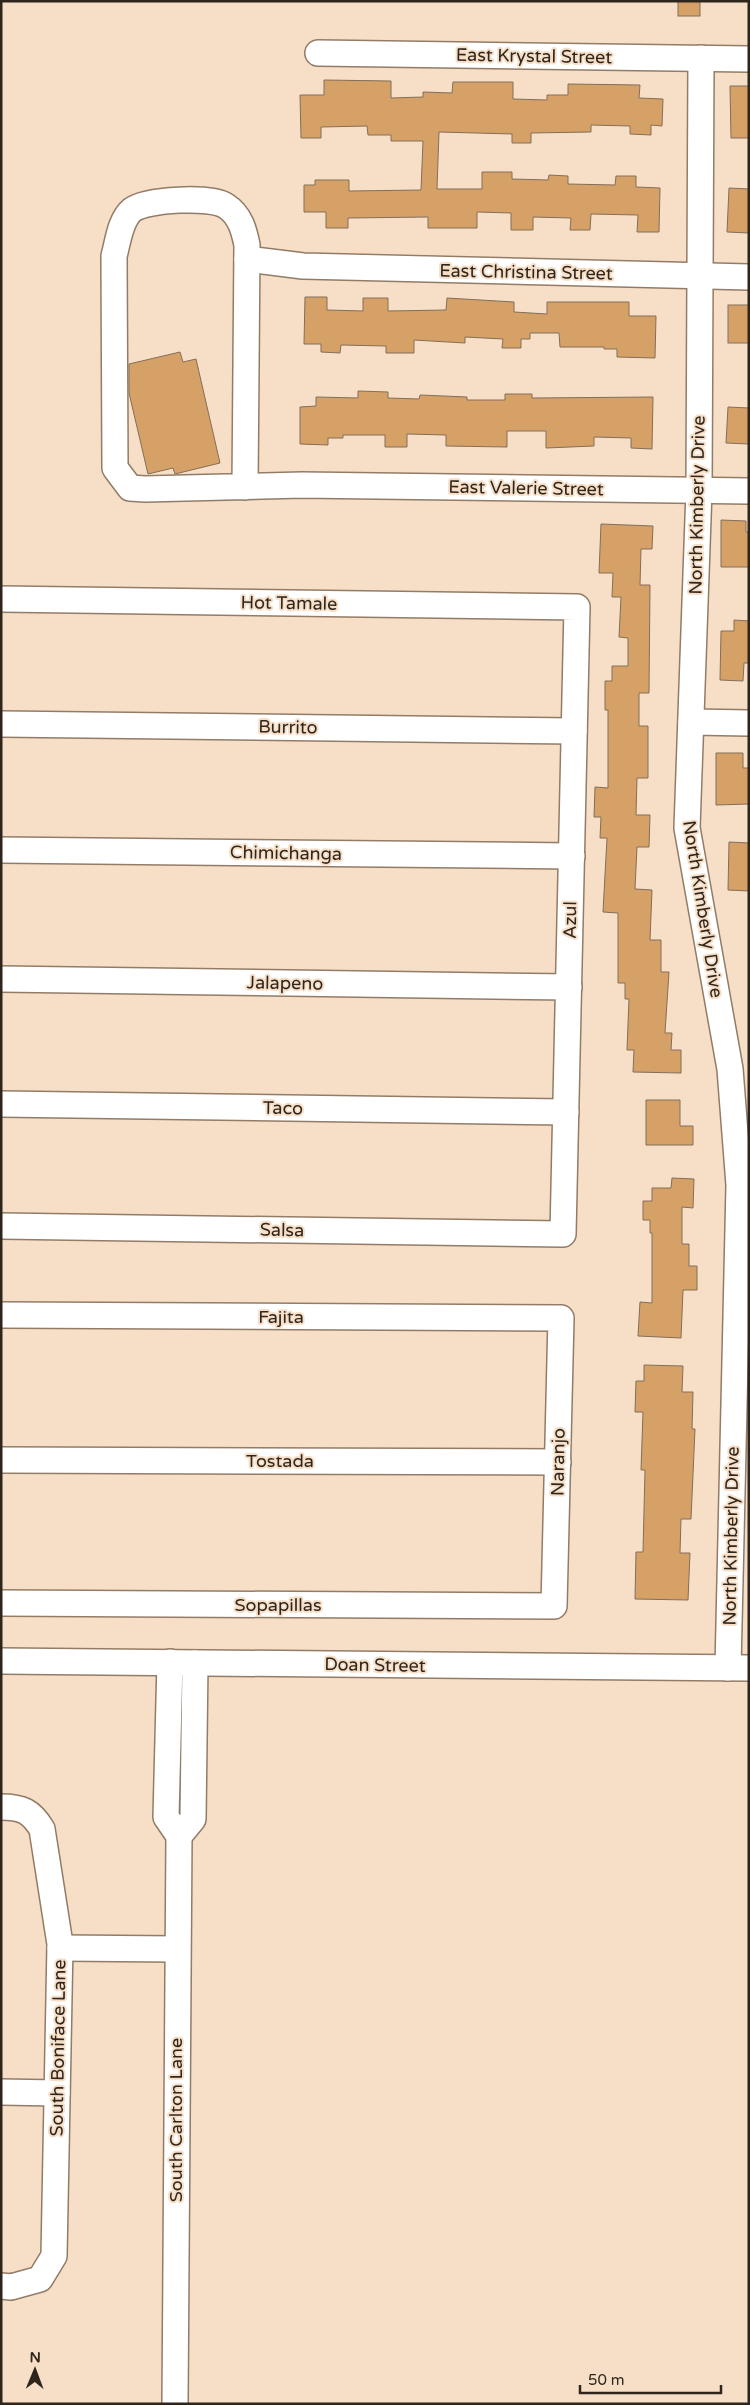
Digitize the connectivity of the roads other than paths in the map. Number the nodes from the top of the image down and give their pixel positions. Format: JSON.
{"nodes":[{"id":1,"x":318,"y":52,"type":"dead end"},
{"id":2,"x":701,"y":58,"type":"junction"},
{"id":3,"x":749,"y":59,"type":"edge"},
{"id":4,"x":247,"y":252,"type":"junction"},
{"id":5,"x":700,"y":277,"type":"junction"},
{"id":6,"x":749,"y":277,"type":"edge"},
{"id":7,"x":245,"y":487,"type":"junction"},
{"id":8,"x":699,"y":490,"type":"junction"},
{"id":9,"x":749,"y":491,"type":"edge"},
{"id":10,"x":1,"y":600,"type":"edge"},
{"id":11,"x":577,"y":607,"type":"joint"},
{"id":12,"x":691,"y":722,"type":"junction"},
{"id":13,"x":749,"y":723,"type":"edge"},
{"id":14,"x":1,"y":724,"type":"edge"},
{"id":15,"x":574,"y":731,"type":"junction"},
{"id":16,"x":1,"y":850,"type":"edge"},
{"id":17,"x":572,"y":856,"type":"junction"},
{"id":18,"x":1,"y":979,"type":"edge"},
{"id":19,"x":568,"y":988,"type":"junction"},
{"id":20,"x":1,"y":1104,"type":"edge"},
{"id":21,"x":566,"y":1112,"type":"junction"},
{"id":22,"x":1,"y":1226,"type":"edge"},
{"id":23,"x":563,"y":1234,"type":"joint"},
{"id":24,"x":1,"y":1315,"type":"edge"},
{"id":25,"x":561,"y":1318,"type":"joint"},
{"id":26,"x":1,"y":1460,"type":"edge"},
{"id":27,"x":558,"y":1462,"type":"junction"},
{"id":28,"x":1,"y":1604,"type":"edge"},
{"id":29,"x":554,"y":1606,"type":"joint"},
{"id":30,"x":1,"y":1661,"type":"edge"},
{"id":31,"x":170,"y":1662,"type":"junction"},
{"id":32,"x":195,"y":1663,"type":"junction"},
{"id":33,"x":739,"y":1668,"type":"edge"},
{"id":34,"x":1,"y":1807,"type":"edge"},
{"id":35,"x":179,"y":1836,"type":"junction"},
{"id":36,"x":60,"y":1948,"type":"junction"},
{"id":37,"x":177,"y":1949,"type":"junction"},
{"id":38,"x":1,"y":2092,"type":"edge"},
{"id":39,"x":57,"y":2093,"type":"junction"},
{"id":40,"x":1,"y":2286,"type":"edge"},
{"id":41,"x":175,"y":2404,"type":"edge"}],
"edges":[{"from":1,"to":2,"type":"street","name":"East Krystal Street"},
{"from":2,"to":3,"type":"street","name":"East Krystal Street"},
{"from":2,"to":5,"type":"street","name":"North Kimberly Drive"},
{"from":4,"to":5,"type":"street","name":"East Christina Street"},
{"from":4,"to":7,"type":"street"},
{"from":4,"to":7,"type":"street","name":"East Valerie Street"},
{"from":5,"to":6,"type":"street","name":"East Christina Street"},
{"from":5,"to":8,"type":"street","name":"North Kimberly Drive"},
{"from":7,"to":8,"type":"street","name":"East Valerie Street"},
{"from":8,"to":9,"type":"street","name":"East Valerie Street"},
{"from":8,"to":12,"type":"street","name":"North Kimberly Drive"},
{"from":10,"to":11,"type":"street","name":"Hot Tamale"},
{"from":11,"to":15,"type":"street","name":"Azul"},
{"from":12,"to":13,"type":"street"},
{"from":12,"to":33,"type":"street","name":"North Kimberly Drive"},
{"from":14,"to":15,"type":"street","name":"Burrito"},
{"from":15,"to":17,"type":"street","name":"Azul"},
{"from":16,"to":17,"type":"street","name":"Chimichanga"},
{"from":17,"to":19,"type":"street","name":"Azul"},
{"from":18,"to":19,"type":"street","name":"Jalapeno"},
{"from":19,"to":21,"type":"street","name":"Azul"},
{"from":20,"to":21,"type":"street","name":"Taco"},
{"from":21,"to":23,"type":"street","name":"Azul"},
{"from":22,"to":23,"type":"street","name":"Salsa"},
{"from":24,"to":25,"type":"street","name":"Fajita"},
{"from":25,"to":27,"type":"street","name":"Naranjo"},
{"from":26,"to":27,"type":"street","name":"Tostada"},
{"from":27,"to":29,"type":"street","name":"Naranjo"},
{"from":28,"to":29,"type":"street","name":"Sopapillas"},
{"from":30,"to":31,"type":"street","name":"Doan Street"},
{"from":31,"to":32,"type":"street","name":"Doan Street"},
{"from":31,"to":35,"type":"street"},
{"from":32,"to":33,"type":"street","name":"Doan Street"},
{"from":32,"to":35,"type":"street"},
{"from":34,"to":36,"type":"street","name":"South Boniface Lane"},
{"from":35,"to":37,"type":"street","name":"South Carlton Lane"},
{"from":36,"to":37,"type":"street"},
{"from":36,"to":39,"type":"street","name":"South Boniface Lane"},
{"from":37,"to":41,"type":"street","name":"South Carlton Lane"},
{"from":38,"to":39,"type":"street"},
{"from":39,"to":40,"type":"street","name":"South Boniface Lane"}]}
